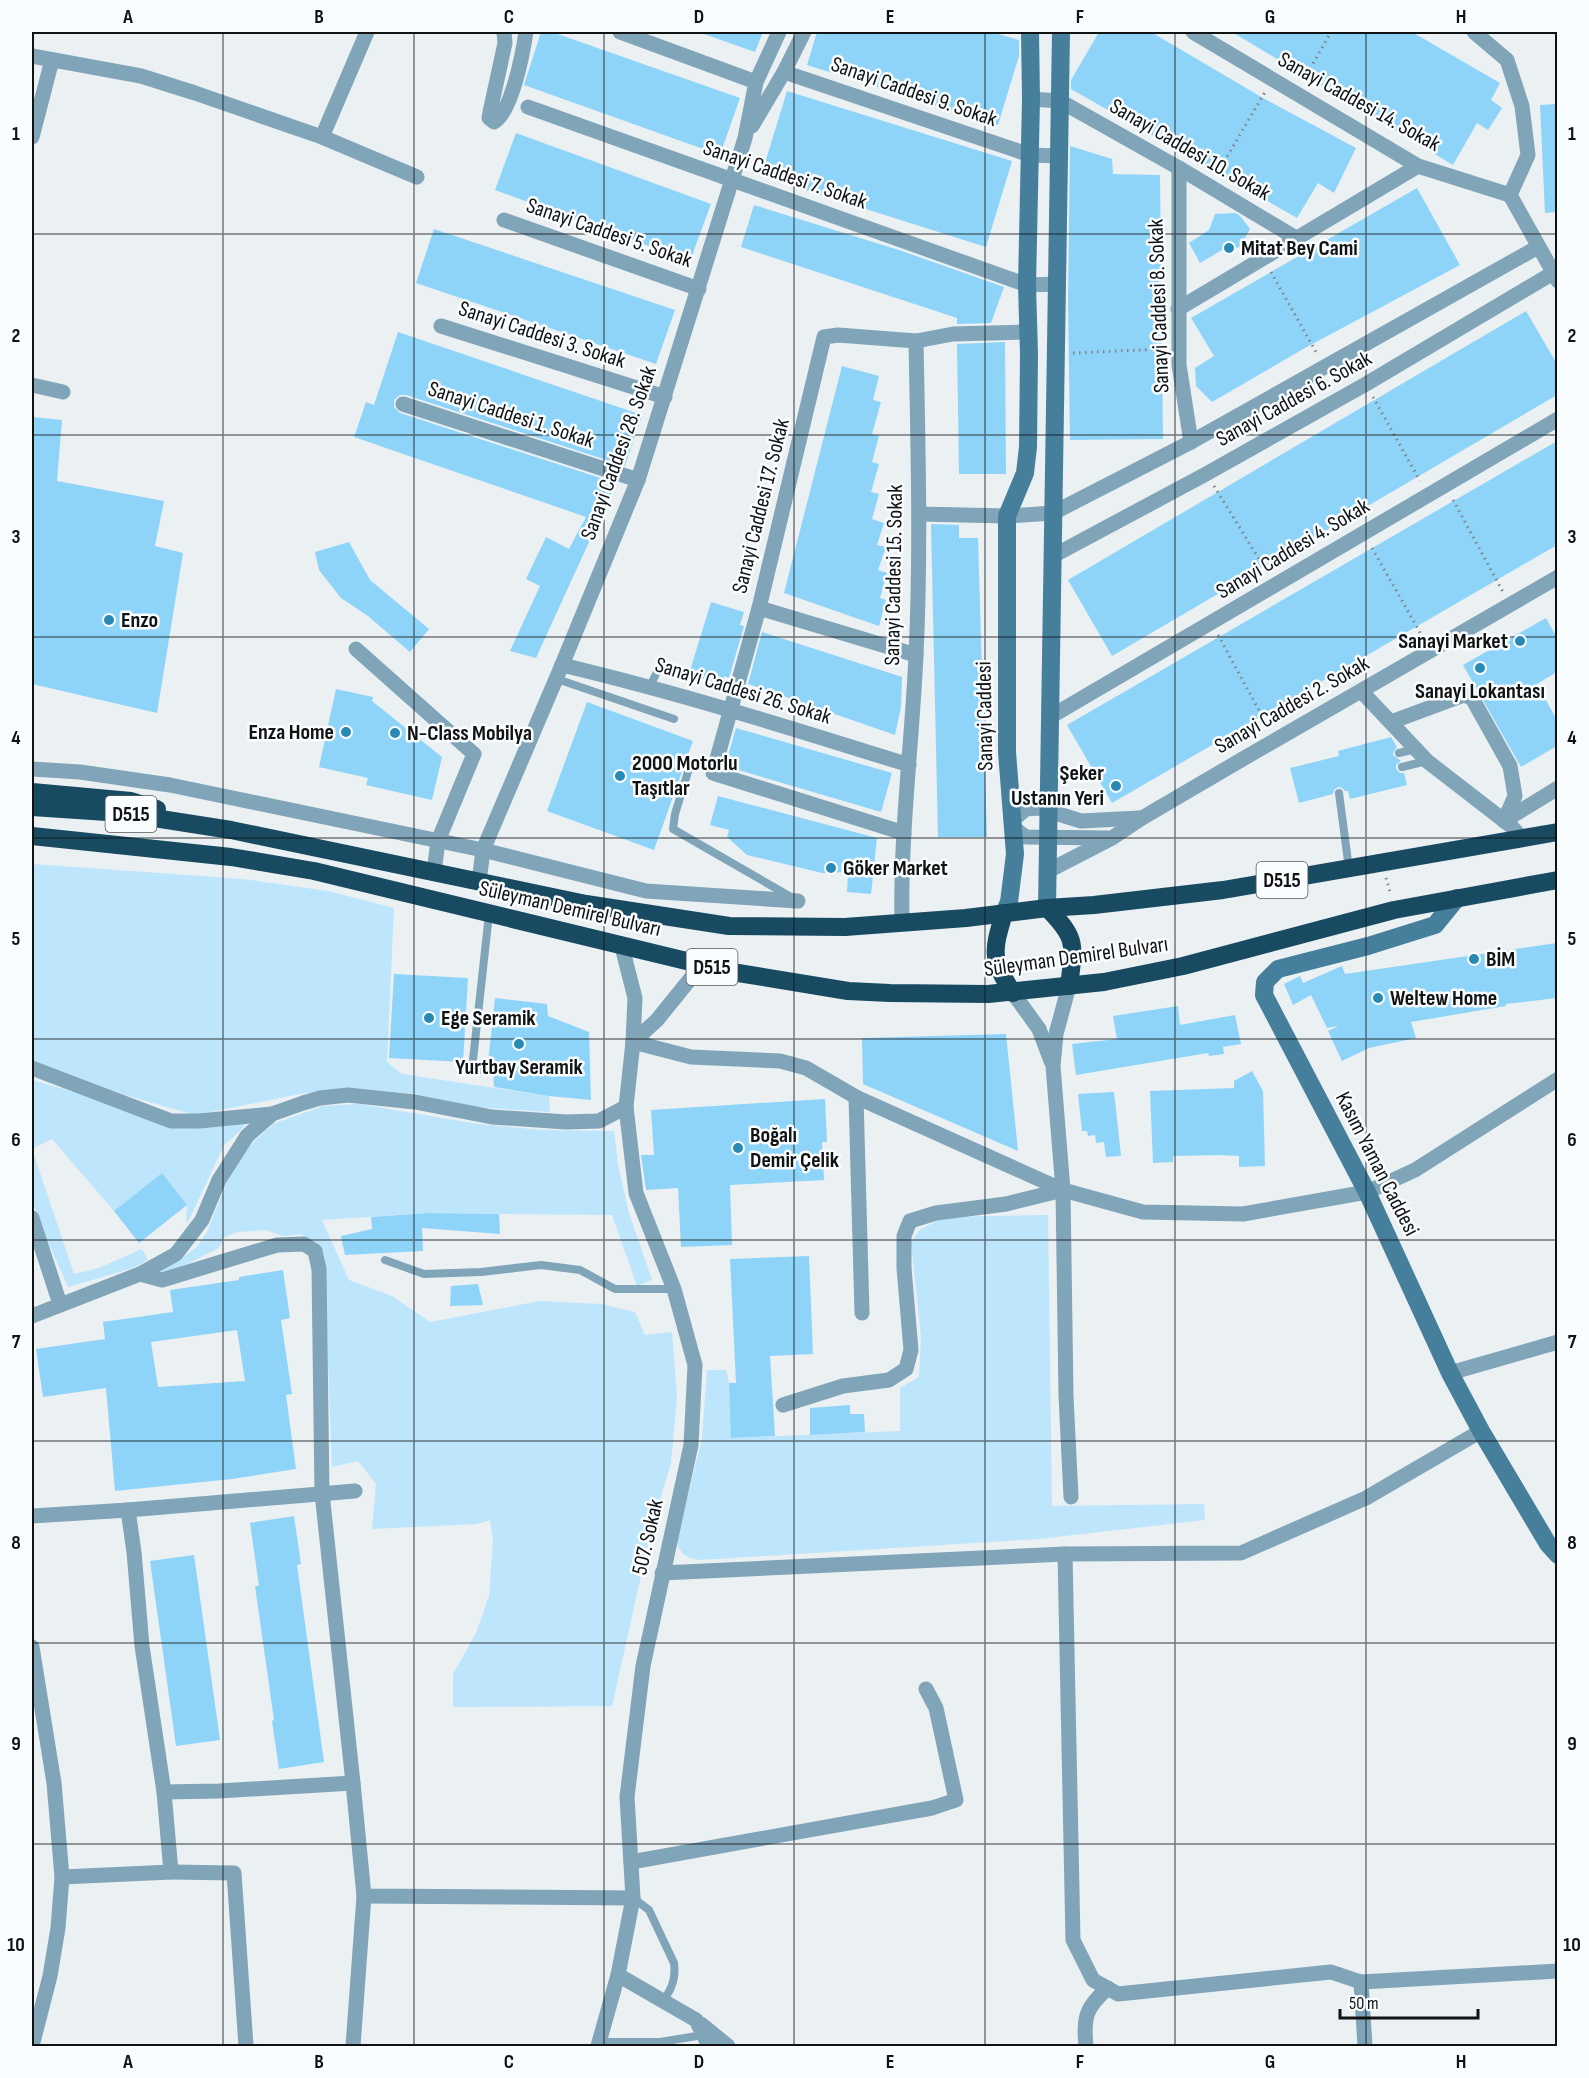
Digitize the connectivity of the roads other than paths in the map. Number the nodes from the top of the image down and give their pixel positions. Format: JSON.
{"nodes":[{"id":1,"x":367,"y":32,"type":"edge"},
{"id":2,"x":504,"y":32,"type":"edge"},
{"id":3,"x":526,"y":32,"type":"edge"},
{"id":4,"x":620,"y":32,"type":"edge"},
{"id":5,"x":779,"y":32,"type":"edge"},
{"id":6,"x":804,"y":32,"type":"edge"},
{"id":7,"x":1030,"y":32,"type":"edge"},
{"id":8,"x":1061,"y":32,"type":"edge"},
{"id":9,"x":1193,"y":32,"type":"edge"},
{"id":10,"x":1474,"y":32,"type":"edge"},
{"id":11,"x":32,"y":56,"type":"edge"},
{"id":12,"x":52,"y":60,"type":"junction"},
{"id":13,"x":783,"y":72,"type":"junction"},
{"id":14,"x":756,"y":82,"type":"junction"},
{"id":15,"x":1031,"y":99,"type":"junction"},
{"id":16,"x":1060,"y":101,"type":"junction"},
{"id":17,"x":528,"y":107,"type":"dead end"},
{"id":18,"x":322,"y":137,"type":"junction"},
{"id":19,"x":32,"y":138,"type":"edge"},
{"id":20,"x":745,"y":138,"type":"junction"},
{"id":21,"x":1030,"y":155,"type":"junction"},
{"id":22,"x":1059,"y":156,"type":"junction"},
{"id":23,"x":1418,"y":166,"type":"junction"},
{"id":24,"x":1179,"y":168,"type":"junction"},
{"id":25,"x":417,"y":177,"type":"dead end"},
{"id":26,"x":732,"y":181,"type":"junction"},
{"id":27,"x":1510,"y":195,"type":"junction"},
{"id":28,"x":504,"y":220,"type":"dead end"},
{"id":29,"x":1296,"y":238,"type":"junction"},
{"id":30,"x":1538,"y":247,"type":"junction"},
{"id":31,"x":1555,"y":277,"type":"edge"},
{"id":32,"x":1027,"y":285,"type":"junction"},
{"id":33,"x":1057,"y":285,"type":"junction"},
{"id":34,"x":699,"y":289,"type":"junction"},
{"id":35,"x":1178,"y":309,"type":"junction"},
{"id":36,"x":441,"y":326,"type":"dead end"},
{"id":37,"x":1028,"y":332,"type":"junction"},
{"id":38,"x":916,"y":341,"type":"junction"},
{"id":39,"x":32,"y":385,"type":"edge"},
{"id":40,"x":63,"y":392,"type":"dead end"},
{"id":41,"x":664,"y":397,"type":"junction"},
{"id":42,"x":403,"y":404,"type":"dead end"},
{"id":43,"x":1557,"y":419,"type":"edge"},
{"id":44,"x":1191,"y":442,"type":"junction"},
{"id":45,"x":638,"y":480,"type":"junction"},
{"id":46,"x":1053,"y":513,"type":"junction"},
{"id":47,"x":919,"y":514,"type":"junction"},
{"id":48,"x":1007,"y":516,"type":"junction"},
{"id":49,"x":1053,"y":556,"type":"junction"},
{"id":50,"x":1557,"y":577,"type":"edge"},
{"id":51,"x":759,"y":608,"type":"junction"},
{"id":52,"x":356,"y":649,"type":"dead end"},
{"id":53,"x":916,"y":655,"type":"junction"},
{"id":54,"x":560,"y":672,"type":"junction"},
{"id":55,"x":1362,"y":692,"type":"junction"},
{"id":56,"x":733,"y":709,"type":"junction"},
{"id":57,"x":1050,"y":717,"type":"junction"},
{"id":58,"x":674,"y":719,"type":"dead end"},
{"id":59,"x":1391,"y":722,"type":"junction"},
{"id":60,"x":1416,"y":749,"type":"junction"},
{"id":61,"x":1399,"y":753,"type":"dead end"},
{"id":62,"x":1427,"y":761,"type":"junction"},
{"id":63,"x":691,"y":762,"type":"dead end"},
{"id":64,"x":909,"y":765,"type":"junction"},
{"id":65,"x":1402,"y":767,"type":"dead end"},
{"id":66,"x":32,"y":769,"type":"edge"},
{"id":67,"x":1557,"y":788,"type":"edge"},
{"id":68,"x":32,"y":792,"type":"edge"},
{"id":69,"x":1349,"y":796,"type":"dead end"},
{"id":70,"x":32,"y":807,"type":"edge"},
{"id":71,"x":1049,"y":813,"type":"junction"},
{"id":72,"x":1142,"y":818,"type":"junction"},
{"id":73,"x":1504,"y":821,"type":"junction"},
{"id":74,"x":1014,"y":824,"type":"junction"},
{"id":75,"x":231,"y":830,"type":"junction"},
{"id":76,"x":1557,"y":832,"type":"edge"},
{"id":77,"x":904,"y":833,"type":"junction"},
{"id":78,"x":32,"y":836,"type":"edge"},
{"id":79,"x":1048,"y":837,"type":"junction"},
{"id":80,"x":1112,"y":838,"type":"junction"},
{"id":81,"x":1522,"y":838,"type":"junction"},
{"id":82,"x":438,"y":841,"type":"junction"},
{"id":83,"x":32,"y":849,"type":"edge"},
{"id":84,"x":483,"y":850,"type":"junction"},
{"id":85,"x":231,"y":857,"type":"junction"},
{"id":86,"x":1349,"y":869,"type":"junction"},
{"id":87,"x":1048,"y":871,"type":"junction"},
{"id":88,"x":434,"y":872,"type":"junction"},
{"id":89,"x":1557,"y":880,"type":"edge"},
{"id":90,"x":479,"y":882,"type":"junction"},
{"id":91,"x":1457,"y":898,"type":"junction"},
{"id":92,"x":798,"y":901,"type":"joint"},
{"id":93,"x":1047,"y":908,"type":"junction"},
{"id":94,"x":1005,"y":913,"type":"junction"},
{"id":95,"x":489,"y":914,"type":"junction"},
{"id":96,"x":902,"y":923,"type":"junction"},
{"id":97,"x":622,"y":947,"type":"junction"},
{"id":98,"x":732,"y":972,"type":"junction"},
{"id":99,"x":1069,"y":986,"type":"junction"},
{"id":100,"x":1013,"y":993,"type":"junction"},
{"id":101,"x":633,"y":1042,"type":"junction"},
{"id":102,"x":1053,"y":1066,"type":"junction"},
{"id":103,"x":32,"y":1068,"type":"edge"},
{"id":104,"x":481,"y":1070,"type":"dead end"},
{"id":105,"x":1557,"y":1079,"type":"edge"},
{"id":106,"x":856,"y":1097,"type":"junction"},
{"id":107,"x":626,"y":1107,"type":"junction"},
{"id":108,"x":272,"y":1114,"type":"junction"},
{"id":109,"x":1063,"y":1190,"type":"junction"},
{"id":110,"x":1367,"y":1192,"type":"junction"},
{"id":111,"x":32,"y":1218,"type":"edge"},
{"id":112,"x":385,"y":1260,"type":"dead end"},
{"id":113,"x":140,"y":1274,"type":"junction"},
{"id":114,"x":674,"y":1289,"type":"junction"},
{"id":115,"x":60,"y":1304,"type":"junction"},
{"id":116,"x":862,"y":1313,"type":"dead end"},
{"id":117,"x":32,"y":1316,"type":"edge"},
{"id":118,"x":1557,"y":1342,"type":"edge"},
{"id":119,"x":1449,"y":1373,"type":"junction"},
{"id":120,"x":783,"y":1405,"type":"dead end"},
{"id":121,"x":1480,"y":1431,"type":"junction"},
{"id":122,"x":355,"y":1491,"type":"dead end"},
{"id":123,"x":322,"y":1493,"type":"junction"},
{"id":124,"x":1071,"y":1497,"type":"dead end"},
{"id":125,"x":128,"y":1510,"type":"junction"},
{"id":126,"x":32,"y":1516,"type":"edge"},
{"id":127,"x":1553,"y":1549,"type":"edge"},
{"id":128,"x":1065,"y":1554,"type":"junction"},
{"id":129,"x":1557,"y":1563,"type":"edge"},
{"id":130,"x":662,"y":1573,"type":"junction"},
{"id":131,"x":32,"y":1657,"type":"edge"},
{"id":132,"x":926,"y":1689,"type":"dead end"},
{"id":133,"x":354,"y":1783,"type":"junction"},
{"id":134,"x":164,"y":1792,"type":"junction"},
{"id":135,"x":631,"y":1862,"type":"junction"},
{"id":136,"x":171,"y":1872,"type":"junction"},
{"id":137,"x":62,"y":1877,"type":"junction"},
{"id":138,"x":364,"y":1896,"type":"junction"},
{"id":139,"x":633,"y":1898,"type":"junction"},
{"id":140,"x":1557,"y":1971,"type":"edge"},
{"id":141,"x":618,"y":1976,"type":"junction"},
{"id":142,"x":1361,"y":1982,"type":"junction"},
{"id":143,"x":1108,"y":1988,"type":"junction"},
{"id":144,"x":663,"y":2001,"type":"junction"},
{"id":145,"x":696,"y":2020,"type":"junction"},
{"id":146,"x":706,"y":2041,"type":"edge"},
{"id":147,"x":599,"y":2044,"type":"edge"},
{"id":148,"x":32,"y":2046,"type":"edge"},
{"id":149,"x":246,"y":2046,"type":"edge"},
{"id":150,"x":353,"y":2046,"type":"edge"},
{"id":151,"x":728,"y":2046,"type":"edge"},
{"id":152,"x":1086,"y":2046,"type":"edge"},
{"id":153,"x":1365,"y":2046,"type":"edge"}],
"edges":[{"from":1,"to":18,"type":"street"},
{"from":2,"to":3,"type":"street"},
{"from":4,"to":14,"type":"street"},
{"from":5,"to":14,"type":"street","name":"Sanayi Caddesi 28. Sokak"},
{"from":6,"to":13,"type":"street"},
{"from":7,"to":15,"type":"street","name":"Sanayi Caddesi"},
{"from":8,"to":16,"type":"street"},
{"from":9,"to":23,"type":"street","name":"Sanayi Caddesi 14. Sokak"},
{"from":10,"to":27,"type":"street"},
{"from":11,"to":12,"type":"street"},
{"from":12,"to":18,"type":"street"},
{"from":12,"to":19,"type":"street"},
{"from":13,"to":20,"type":"street"},
{"from":13,"to":21,"type":"street","name":"Sanayi Caddesi 9. Sokak"},
{"from":14,"to":20,"type":"street","name":"Sanayi Caddesi 28. Sokak"},
{"from":15,"to":16,"type":"street"},
{"from":15,"to":21,"type":"street","name":"Sanayi Caddesi"},
{"from":16,"to":22,"type":"street"},
{"from":16,"to":24,"type":"street","name":"Sanayi Caddesi 10. Sokak"},
{"from":17,"to":26,"type":"street","name":"Sanayi Caddesi 7. Sokak"},
{"from":18,"to":25,"type":"street"},
{"from":20,"to":26,"type":"street","name":"Sanayi Caddesi 28. Sokak"},
{"from":21,"to":22,"type":"street"},
{"from":21,"to":32,"type":"street","name":"Sanayi Caddesi"},
{"from":22,"to":33,"type":"street"},
{"from":23,"to":27,"type":"street","name":"Sanayi Caddesi 14. Sokak"},
{"from":23,"to":29,"type":"street"},
{"from":24,"to":29,"type":"street","name":"Sanayi Caddesi 10. Sokak"},
{"from":24,"to":35,"type":"street","name":"Sanayi Caddesi 8. Sokak"},
{"from":26,"to":32,"type":"street","name":"Sanayi Caddesi 7. Sokak"},
{"from":26,"to":34,"type":"street","name":"Sanayi Caddesi 28. Sokak"},
{"from":27,"to":30,"type":"street"},
{"from":28,"to":34,"type":"street","name":"Sanayi Caddesi 5. Sokak"},
{"from":29,"to":35,"type":"street"},
{"from":30,"to":31,"type":"street"},
{"from":30,"to":44,"type":"street","name":"Sanayi Caddesi 6. Sokak"},
{"from":31,"to":49,"type":"street","name":"Sanayi Caddesi 6. Sokak"},
{"from":32,"to":33,"type":"street"},
{"from":32,"to":37,"type":"street","name":"Sanayi Caddesi"},
{"from":33,"to":46,"type":"street"},
{"from":34,"to":41,"type":"street","name":"Sanayi Caddesi 28. Sokak"},
{"from":35,"to":44,"type":"street","name":"Sanayi Caddesi 8. Sokak"},
{"from":36,"to":41,"type":"street","name":"Sanayi Caddesi 3. Sokak"},
{"from":37,"to":38,"type":"street"},
{"from":37,"to":48,"type":"street","name":"Sanayi Caddesi"},
{"from":38,"to":47,"type":"street","name":"Sanayi Caddesi 15. Sokak"},
{"from":38,"to":51,"type":"street","name":"Sanayi Caddesi 17. Sokak"},
{"from":39,"to":40,"type":"street"},
{"from":41,"to":45,"type":"street","name":"Sanayi Caddesi 28. Sokak"},
{"from":42,"to":45,"type":"street","name":"Sanayi Caddesi 1. Sokak"},
{"from":43,"to":57,"type":"street","name":"Sanayi Caddesi 4. Sokak"},
{"from":44,"to":46,"type":"street","name":"Sanayi Caddesi 6. Sokak"},
{"from":45,"to":54,"type":"street","name":"Sanayi Caddesi 28. Sokak"},
{"from":46,"to":48,"type":"street"},
{"from":46,"to":49,"type":"street"},
{"from":47,"to":48,"type":"street"},
{"from":47,"to":53,"type":"street","name":"Sanayi Caddesi 15. Sokak"},
{"from":48,"to":74,"type":"street","name":"Sanayi Caddesi"},
{"from":49,"to":57,"type":"street"},
{"from":50,"to":55,"type":"street","name":"Sanayi Caddesi 2. Sokak"},
{"from":51,"to":53,"type":"street"},
{"from":51,"to":56,"type":"street","name":"Sanayi Caddesi 17. Sokak"},
{"from":52,"to":82,"type":"street"},
{"from":53,"to":64,"type":"street","name":"Sanayi Caddesi 15. Sokak"},
{"from":54,"to":56,"type":"street","name":"Sanayi Caddesi 26. Sokak"},
{"from":54,"to":58,"type":"lane"},
{"from":54,"to":84,"type":"street","name":"Sanayi Caddesi 28. Sokak"},
{"from":55,"to":59,"type":"street"},
{"from":55,"to":72,"type":"street","name":"Sanayi Caddesi 2. Sokak"},
{"from":56,"to":64,"type":"street","name":"Sanayi Caddesi 26. Sokak"},
{"from":56,"to":77,"type":"street","name":"Sanayi Caddesi 17. Sokak"},
{"from":57,"to":71,"type":"street"},
{"from":59,"to":60,"type":"street"},
{"from":59,"to":73,"type":"street"},
{"from":60,"to":61,"type":"lane"},
{"from":60,"to":62,"type":"street"},
{"from":62,"to":65,"type":"lane"},
{"from":62,"to":73,"type":"street"},
{"from":63,"to":92,"type":"lane"},
{"from":64,"to":77,"type":"street","name":"Sanayi Caddesi 15. Sokak"},
{"from":66,"to":82,"type":"street"},
{"from":67,"to":73,"type":"street"},
{"from":68,"to":75,"type":"highway"},
{"from":69,"to":86,"type":"lane"},
{"from":70,"to":75,"type":"highway","name":"Süleyman Demirel Bulvarı","number":"D515"},
{"from":71,"to":72,"type":"street","name":"Sanayi Caddesi 2. Sokak"},
{"from":71,"to":74,"type":"street"},
{"from":71,"to":79,"type":"street"},
{"from":72,"to":80,"type":"street","name":"Sanayi Caddesi 2. Sokak"},
{"from":73,"to":81,"type":"street"},
{"from":74,"to":79,"type":"street"},
{"from":74,"to":94,"type":"street","name":"Sanayi Caddesi"},
{"from":75,"to":88,"type":"highway","name":"Süleyman Demirel Bulvarı","number":"D515"},
{"from":76,"to":81,"type":"highway","name":"Süleyman Demirel Bulvarı","number":"D515"},
{"from":77,"to":96,"type":"street","name":"Sanayi Caddesi 15. Sokak"},
{"from":78,"to":85,"type":"highway","name":"Süleyman Demirel Bulvarı","number":"D515"},
{"from":79,"to":80,"type":"street"},
{"from":79,"to":87,"type":"street"},
{"from":80,"to":87,"type":"street","name":"Sanayi Caddesi 2. Sokak"},
{"from":81,"to":86,"type":"highway","name":"Süleyman Demirel Bulvarı","number":"D515"},
{"from":82,"to":84,"type":"street"},
{"from":82,"to":88,"type":"street"},
{"from":83,"to":85,"type":"highway"},
{"from":84,"to":90,"type":"street","name":"Sanayi Caddesi 28. Sokak"},
{"from":84,"to":92,"type":"street"},
{"from":85,"to":95,"type":"highway","name":"Süleyman Demirel Bulvarı","number":"D515"},
{"from":86,"to":93,"type":"highway","name":"Süleyman Demirel Bulvarı","number":"D515"},
{"from":87,"to":93,"type":"street"},
{"from":88,"to":90,"type":"highway","name":"Süleyman Demirel Bulvarı","number":"D515"},
{"from":89,"to":91,"type":"highway","name":"Süleyman Demirel Bulvarı","number":"D515"},
{"from":90,"to":96,"type":"highway","name":"Süleyman Demirel Bulvarı","number":"D515"},
{"from":91,"to":99,"type":"highway","name":"Süleyman Demirel Bulvarı","number":"D515"},
{"from":91,"to":110,"type":"street","name":"Kasım Yaman Caddesi"},
{"from":93,"to":94,"type":"highway","name":"Süleyman Demirel Bulvarı","number":"D515"},
{"from":93,"to":99,"type":"highway"},
{"from":94,"to":96,"type":"highway","name":"Süleyman Demirel Bulvarı","number":"D515"},
{"from":94,"to":100,"type":"highway"},
{"from":95,"to":97,"type":"highway","name":"Süleyman Demirel Bulvarı","number":"D515"},
{"from":95,"to":104,"type":"lane"},
{"from":97,"to":98,"type":"highway","name":"Süleyman Demirel Bulvarı","number":"D515"},
{"from":97,"to":101,"type":"street","name":"507. Sokak"},
{"from":98,"to":100,"type":"highway","name":"Süleyman Demirel Bulvarı","number":"D515"},
{"from":98,"to":101,"type":"street"},
{"from":99,"to":100,"type":"highway","name":"Süleyman Demirel Bulvarı","number":"D515"},
{"from":99,"to":102,"type":"street"},
{"from":100,"to":102,"type":"street"},
{"from":101,"to":106,"type":"street"},
{"from":101,"to":107,"type":"street","name":"507. Sokak"},
{"from":102,"to":109,"type":"street"},
{"from":103,"to":108,"type":"street"},
{"from":105,"to":110,"type":"street"},
{"from":106,"to":109,"type":"street"},
{"from":106,"to":116,"type":"street"},
{"from":107,"to":108,"type":"street"},
{"from":107,"to":114,"type":"street","name":"507. Sokak"},
{"from":108,"to":113,"type":"street"},
{"from":109,"to":110,"type":"street"},
{"from":109,"to":120,"type":"street"},
{"from":109,"to":124,"type":"street"},
{"from":110,"to":119,"type":"street","name":"Kasım Yaman Caddesi"},
{"from":111,"to":115,"type":"street"},
{"from":112,"to":114,"type":"lane"},
{"from":113,"to":115,"type":"street"},
{"from":113,"to":123,"type":"street"},
{"from":114,"to":130,"type":"street","name":"507. Sokak"},
{"from":115,"to":117,"type":"street"},
{"from":118,"to":119,"type":"street"},
{"from":119,"to":121,"type":"street","name":"Kasım Yaman Caddesi"},
{"from":121,"to":127,"type":"street","name":"Kasım Yaman Caddesi"},
{"from":121,"to":128,"type":"street"},
{"from":122,"to":123,"type":"street"},
{"from":123,"to":125,"type":"street"},
{"from":123,"to":133,"type":"street"},
{"from":125,"to":126,"type":"street"},
{"from":125,"to":134,"type":"street"},
{"from":127,"to":129,"type":"street"},
{"from":128,"to":130,"type":"street"},
{"from":128,"to":143,"type":"street"},
{"from":130,"to":135,"type":"street","name":"507. Sokak"},
{"from":131,"to":137,"type":"street"},
{"from":132,"to":135,"type":"street"},
{"from":133,"to":134,"type":"street"},
{"from":133,"to":138,"type":"street"},
{"from":134,"to":136,"type":"street"},
{"from":135,"to":139,"type":"street","name":"507. Sokak"},
{"from":136,"to":137,"type":"street"},
{"from":136,"to":149,"type":"street"},
{"from":137,"to":148,"type":"street"},
{"from":138,"to":139,"type":"street"},
{"from":138,"to":150,"type":"street"},
{"from":139,"to":141,"type":"street","name":"507. Sokak"},
{"from":139,"to":144,"type":"lane"},
{"from":140,"to":142,"type":"street"},
{"from":141,"to":144,"type":"street"},
{"from":141,"to":147,"type":"street","name":"507. Sokak"},
{"from":142,"to":143,"type":"street"},
{"from":142,"to":153,"type":"street"},
{"from":143,"to":152,"type":"street"},
{"from":144,"to":145,"type":"street"},
{"from":145,"to":146,"type":"street"},
{"from":145,"to":151,"type":"street"},
{"from":146,"to":147,"type":"lane"}]}
